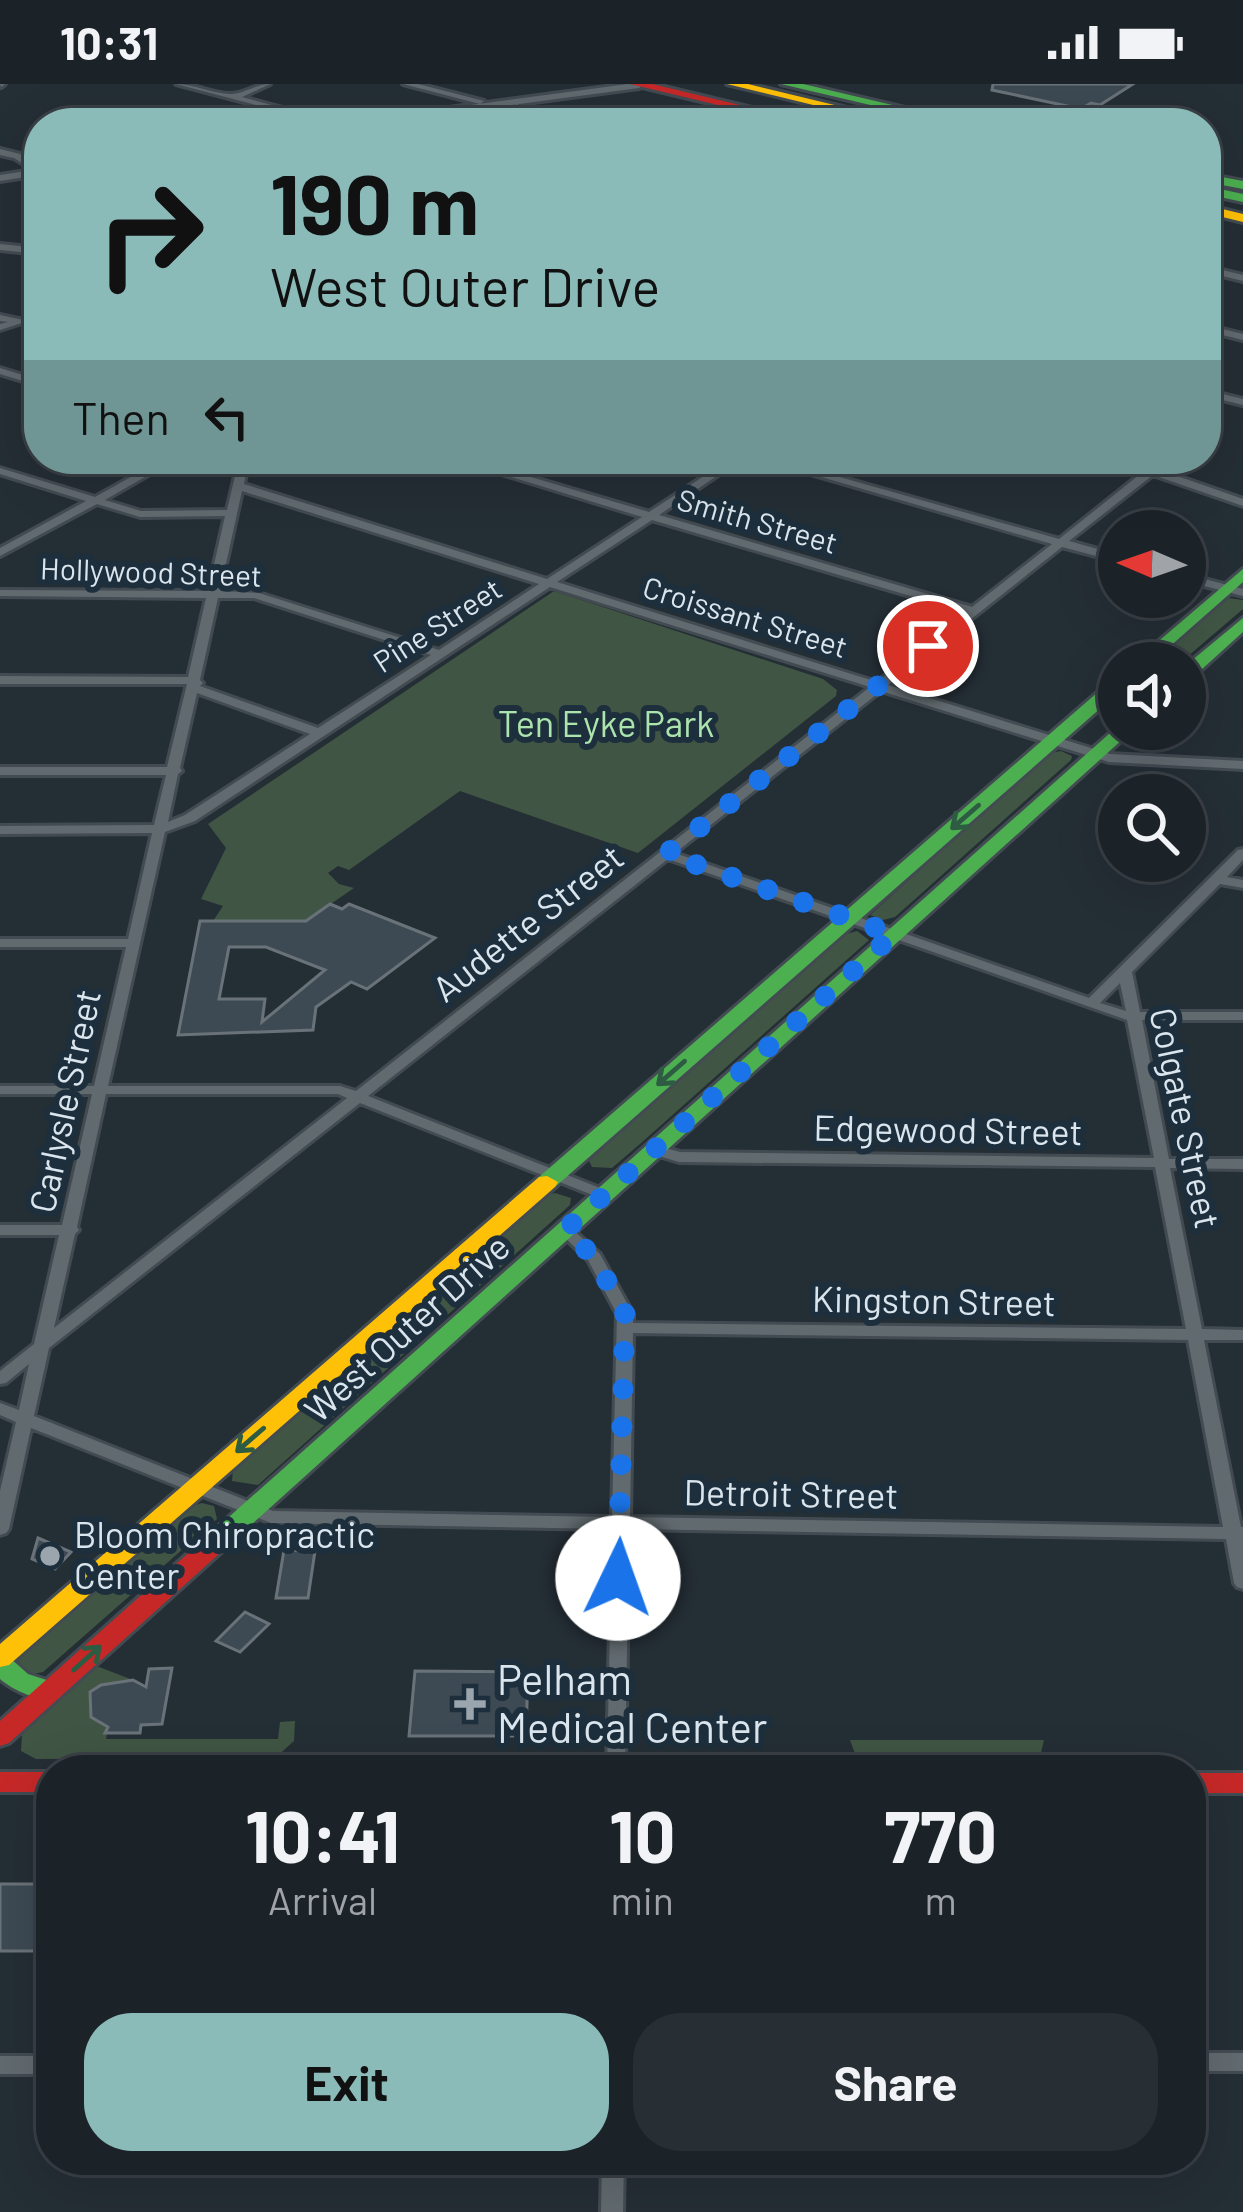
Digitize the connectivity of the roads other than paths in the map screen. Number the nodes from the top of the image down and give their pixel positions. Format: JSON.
{"nodes":[{"id":1,"x":179,"y":84,"type":"edge"},
{"id":2,"x":266,"y":84,"type":"edge"},
{"id":3,"x":407,"y":84,"type":"edge"},
{"id":4,"x":638,"y":84,"type":"edge"},
{"id":5,"x":704,"y":84,"type":"edge"},
{"id":6,"x":733,"y":84,"type":"edge"},
{"id":7,"x":787,"y":84,"type":"edge"},
{"id":8,"x":235,"y":98,"type":"junction"},
{"id":9,"x":497,"y":104,"type":"junction"},
{"id":10,"x":275,"y":108,"type":"edge"},
{"id":11,"x":468,"y":108,"type":"edge"},
{"id":12,"x":515,"y":108,"type":"edge"},
{"id":13,"x":742,"y":108,"type":"edge"},
{"id":14,"x":816,"y":108,"type":"edge"},
{"id":15,"x":826,"y":108,"type":"edge"},
{"id":16,"x":895,"y":108,"type":"edge"},
{"id":17,"x":0,"y":317,"type":"edge"},
{"id":18,"x":0,"y":327,"type":"edge"},
{"id":19,"x":0,"y":471,"type":"edge"},
{"id":20,"x":143,"y":474,"type":"edge"},
{"id":21,"x":241,"y":474,"type":"edge"},
{"id":22,"x":509,"y":474,"type":"edge"},
{"id":23,"x":715,"y":474,"type":"edge"},
{"id":24,"x":818,"y":474,"type":"edge"},
{"id":25,"x":1147,"y":474,"type":"edge"},
{"id":26,"x":1156,"y":474,"type":"edge"},
{"id":27,"x":238,"y":486,"type":"junction"},
{"id":28,"x":92,"y":501,"type":"junction"},
{"id":29,"x":1243,"y":503,"type":"edge"},
{"id":30,"x":233,"y":513,"type":"junction"},
{"id":31,"x":652,"y":516,"type":"junction"},
{"id":32,"x":1061,"y":542,"type":"junction"},
{"id":33,"x":0,"y":553,"type":"edge"},
{"id":34,"x":1098,"y":553,"type":"edge"},
{"id":35,"x":1206,"y":581,"type":"edge"},
{"id":36,"x":550,"y":583,"type":"junction"},
{"id":37,"x":1238,"y":586,"type":"edge"},
{"id":38,"x":0,"y":593,"type":"edge"},
{"id":39,"x":214,"y":593,"type":"junction"},
{"id":40,"x":974,"y":611,"type":"junction"},
{"id":41,"x":1243,"y":623,"type":"edge"},
{"id":42,"x":1168,"y":642,"type":"edge"},
{"id":43,"x":437,"y":653,"type":"junction"},
{"id":44,"x":1206,"y":656,"type":"edge"},
{"id":45,"x":0,"y":680,"type":"edge"},
{"id":46,"x":879,"y":685,"type":"junction"},
{"id":47,"x":196,"y":686,"type":"junction"},
{"id":48,"x":1098,"y":700,"type":"edge"},
{"id":49,"x":319,"y":733,"type":"junction"},
{"id":50,"x":1053,"y":740,"type":"junction"},
{"id":51,"x":1102,"y":750,"type":"edge"},
{"id":52,"x":1096,"y":755,"type":"junction"},
{"id":53,"x":1243,"y":764,"type":"edge"},
{"id":54,"x":0,"y":771,"type":"edge"},
{"id":55,"x":176,"y":771,"type":"junction"},
{"id":56,"x":163,"y":829,"type":"junction"},
{"id":57,"x":0,"y":830,"type":"edge"},
{"id":58,"x":1243,"y":853,"type":"edge"},
{"id":59,"x":666,"y":854,"type":"junction"},
{"id":60,"x":1217,"y":880,"type":"junction"},
{"id":61,"x":1243,"y":884,"type":"edge"},
{"id":62,"x":848,"y":919,"type":"junction"},
{"id":63,"x":894,"y":934,"type":"junction"},
{"id":64,"x":0,"y":943,"type":"edge"},
{"id":65,"x":134,"y":943,"type":"junction"},
{"id":66,"x":1125,"y":970,"type":"junction"},
{"id":67,"x":1091,"y":1004,"type":"junction"},
{"id":68,"x":1133,"y":1016,"type":"junction"},
{"id":69,"x":1243,"y":1016,"type":"edge"},
{"id":70,"x":0,"y":1090,"type":"edge"},
{"id":71,"x":101,"y":1090,"type":"junction"},
{"id":72,"x":356,"y":1095,"type":"junction"},
{"id":73,"x":654,"y":1150,"type":"junction"},
{"id":74,"x":1165,"y":1164,"type":"junction"},
{"id":75,"x":1243,"y":1164,"type":"edge"},
{"id":76,"x":553,"y":1175,"type":"junction"},
{"id":77,"x":605,"y":1195,"type":"junction"},
{"id":78,"x":0,"y":1230,"type":"edge"},
{"id":79,"x":71,"y":1230,"type":"junction"},
{"id":80,"x":565,"y":1230,"type":"junction"},
{"id":81,"x":625,"y":1328,"type":"junction"},
{"id":82,"x":1198,"y":1335,"type":"junction"},
{"id":83,"x":1243,"y":1335,"type":"edge"},
{"id":84,"x":45,"y":1342,"type":"junction"},
{"id":85,"x":0,"y":1379,"type":"edge"},
{"id":86,"x":0,"y":1409,"type":"edge"},
{"id":87,"x":25,"y":1418,"type":"junction"},
{"id":88,"x":198,"y":1486,"type":"junction"},
{"id":89,"x":252,"y":1510,"type":"junction"},
{"id":90,"x":623,"y":1525,"type":"junction"},
{"id":91,"x":0,"y":1528,"type":"edge"},
{"id":92,"x":1238,"y":1533,"type":"edge"},
{"id":93,"x":1243,"y":1583,"type":"edge"},
{"id":94,"x":0,"y":1661,"type":"edge"},
{"id":95,"x":50,"y":1691,"type":"junction"},
{"id":96,"x":0,"y":1736,"type":"edge"},
{"id":97,"x":616,"y":1755,"type":"edge"},
{"id":98,"x":0,"y":1781,"type":"edge"},
{"id":99,"x":36,"y":1782,"type":"edge"},
{"id":100,"x":1206,"y":1783,"type":"edge"},
{"id":101,"x":1243,"y":1783,"type":"edge"},
{"id":102,"x":1206,"y":2062,"type":"edge"},
{"id":103,"x":1243,"y":2062,"type":"edge"},
{"id":104,"x":0,"y":2065,"type":"edge"},
{"id":105,"x":36,"y":2065,"type":"edge"},
{"id":106,"x":613,"y":2175,"type":"edge"},
{"id":107,"x":613,"y":2212,"type":"edge"}],
"edges":[{"from":1,"to":8,"type":"street"},
{"from":2,"to":8,"type":"street"},
{"from":3,"to":9,"type":"street"},
{"from":4,"to":9,"type":"street"},
{"from":4,"to":13,"type":"main road"},
{"from":5,"to":14,"type":"main road"},
{"from":6,"to":15,"type":"main road"},
{"from":7,"to":16,"type":"main road"},
{"from":8,"to":10,"type":"street"},
{"from":9,"to":11,"type":"street"},
{"from":9,"to":12,"type":"street"},
{"from":17,"to":18,"type":"street"},
{"from":19,"to":28,"type":"street"},
{"from":20,"to":28,"type":"street"},
{"from":21,"to":27,"type":"street","name":"Carlysle Street"},
{"from":22,"to":31,"type":"street","name":"Smith Street"},
{"from":23,"to":31,"type":"street","name":"Pine Street"},
{"from":24,"to":32,"type":"street"},
{"from":25,"to":32,"type":"street","name":"Audette Street"},
{"from":26,"to":29,"type":"street"},
{"from":27,"to":30,"type":"street","name":"Carlysle Street"},
{"from":27,"to":36,"type":"street","name":"Croissant Street"},
{"from":28,"to":30,"type":"street"},
{"from":28,"to":33,"type":"street"},
{"from":30,"to":39,"type":"street","name":"Carlysle Street"},
{"from":31,"to":36,"type":"street","name":"Pine Street"},
{"from":31,"to":40,"type":"street","name":"Smith Street"},
{"from":32,"to":34,"type":"street"},
{"from":32,"to":40,"type":"street","name":"Audette Street"},
{"from":35,"to":37,"type":"street"},
{"from":36,"to":43,"type":"street","name":"Pine Street"},
{"from":36,"to":46,"type":"street","name":"Croissant Street"},
{"from":37,"to":42,"type":"main road"},
{"from":38,"to":39,"type":"street","name":"Hollywood Street"},
{"from":39,"to":43,"type":"street","name":"Hollywood Street"},
{"from":39,"to":47,"type":"street","name":"Carlysle Street"},
{"from":40,"to":46,"type":"street","name":"Audette Street"},
{"from":41,"to":44,"type":"main road"},
{"from":43,"to":49,"type":"street","name":"Pine Street"},
{"from":45,"to":47,"type":"street"},
{"from":46,"to":50,"type":"street","name":"Croissant Street"},
{"from":46,"to":59,"type":"street","name":"Audette Street"},
{"from":47,"to":49,"type":"street"},
{"from":47,"to":55,"type":"street","name":"Carlysle Street"},
{"from":48,"to":50,"type":"main road","name":"West Outer Drive"},
{"from":49,"to":56,"type":"street","name":"Pine Street"},
{"from":50,"to":52,"type":"street","name":"Croissant Street"},
{"from":50,"to":62,"type":"main road","name":"West Outer Drive","one_way":true},
{"from":51,"to":52,"type":"main road","name":"West Outer Drive"},
{"from":52,"to":53,"type":"street","name":"Croissant Street"},
{"from":52,"to":63,"type":"main road","name":"West Outer Drive"},
{"from":54,"to":55,"type":"street"},
{"from":55,"to":56,"type":"street","name":"Carlysle Street"},
{"from":56,"to":57,"type":"street"},
{"from":56,"to":65,"type":"street","name":"Carlysle Street"},
{"from":58,"to":60,"type":"street","name":"Colgate Street"},
{"from":59,"to":62,"type":"street"},
{"from":59,"to":72,"type":"street","name":"Audette Street"},
{"from":60,"to":61,"type":"street"},
{"from":60,"to":66,"type":"street","name":"Colgate Street"},
{"from":62,"to":63,"type":"street"},
{"from":62,"to":76,"type":"main road","name":"West Outer Drive","one_way":true},
{"from":63,"to":67,"type":"street"},
{"from":63,"to":73,"type":"main road","name":"West Outer Drive"},
{"from":64,"to":65,"type":"street"},
{"from":65,"to":71,"type":"street","name":"Carlysle Street"},
{"from":66,"to":67,"type":"street"},
{"from":66,"to":68,"type":"street","name":"Colgate Street"},
{"from":67,"to":68,"type":"street"},
{"from":68,"to":69,"type":"street"},
{"from":68,"to":74,"type":"street","name":"Colgate Street"},
{"from":70,"to":71,"type":"street"},
{"from":71,"to":72,"type":"street"},
{"from":71,"to":79,"type":"street","name":"Carlysle Street"},
{"from":72,"to":76,"type":"street"},
{"from":72,"to":84,"type":"street","name":"Audette Street"},
{"from":73,"to":74,"type":"street","name":"Edgewood Street"},
{"from":73,"to":77,"type":"main road","name":"West Outer Drive"},
{"from":74,"to":75,"type":"street","name":"Edgewood Street"},
{"from":74,"to":82,"type":"street","name":"Colgate Street"},
{"from":76,"to":77,"type":"street"},
{"from":76,"to":88,"type":"main road","name":"West Outer Drive","one_way":true},
{"from":77,"to":80,"type":"main road","name":"West Outer Drive"},
{"from":78,"to":79,"type":"street"},
{"from":79,"to":84,"type":"street","name":"Carlysle Street"},
{"from":80,"to":81,"type":"street"},
{"from":80,"to":89,"type":"main road","name":"West Outer Drive"},
{"from":81,"to":82,"type":"street","name":"Kingston Street"},
{"from":81,"to":90,"type":"street"},
{"from":82,"to":83,"type":"street","name":"Kingston Street"},
{"from":82,"to":92,"type":"street","name":"Colgate Street"},
{"from":84,"to":85,"type":"street","name":"Audette Street"},
{"from":84,"to":87,"type":"street","name":"Carlysle Street"},
{"from":86,"to":87,"type":"street","name":"Detroit Street"},
{"from":87,"to":88,"type":"street","name":"Detroit Street"},
{"from":87,"to":91,"type":"street","name":"Carlysle Street"},
{"from":88,"to":89,"type":"street","name":"Detroit Street"},
{"from":88,"to":94,"type":"main road","name":"West Outer Drive"},
{"from":89,"to":90,"type":"street","name":"Detroit Street"},
{"from":95,"to":89,"type":"main road","name":"West Outer Drive","one_way":true},
{"from":90,"to":92,"type":"street","name":"Detroit Street"},
{"from":90,"to":97,"type":"street"},
{"from":92,"to":93,"type":"street","name":"Colgate Street"},
{"from":94,"to":95,"type":"main road"},
{"from":95,"to":96,"type":"main road","name":"West Outer Drive"},
{"from":98,"to":99,"type":"main road"},
{"from":100,"to":101,"type":"main road"},
{"from":102,"to":103,"type":"street"},
{"from":104,"to":105,"type":"street"},
{"from":106,"to":107,"type":"street"}]}
